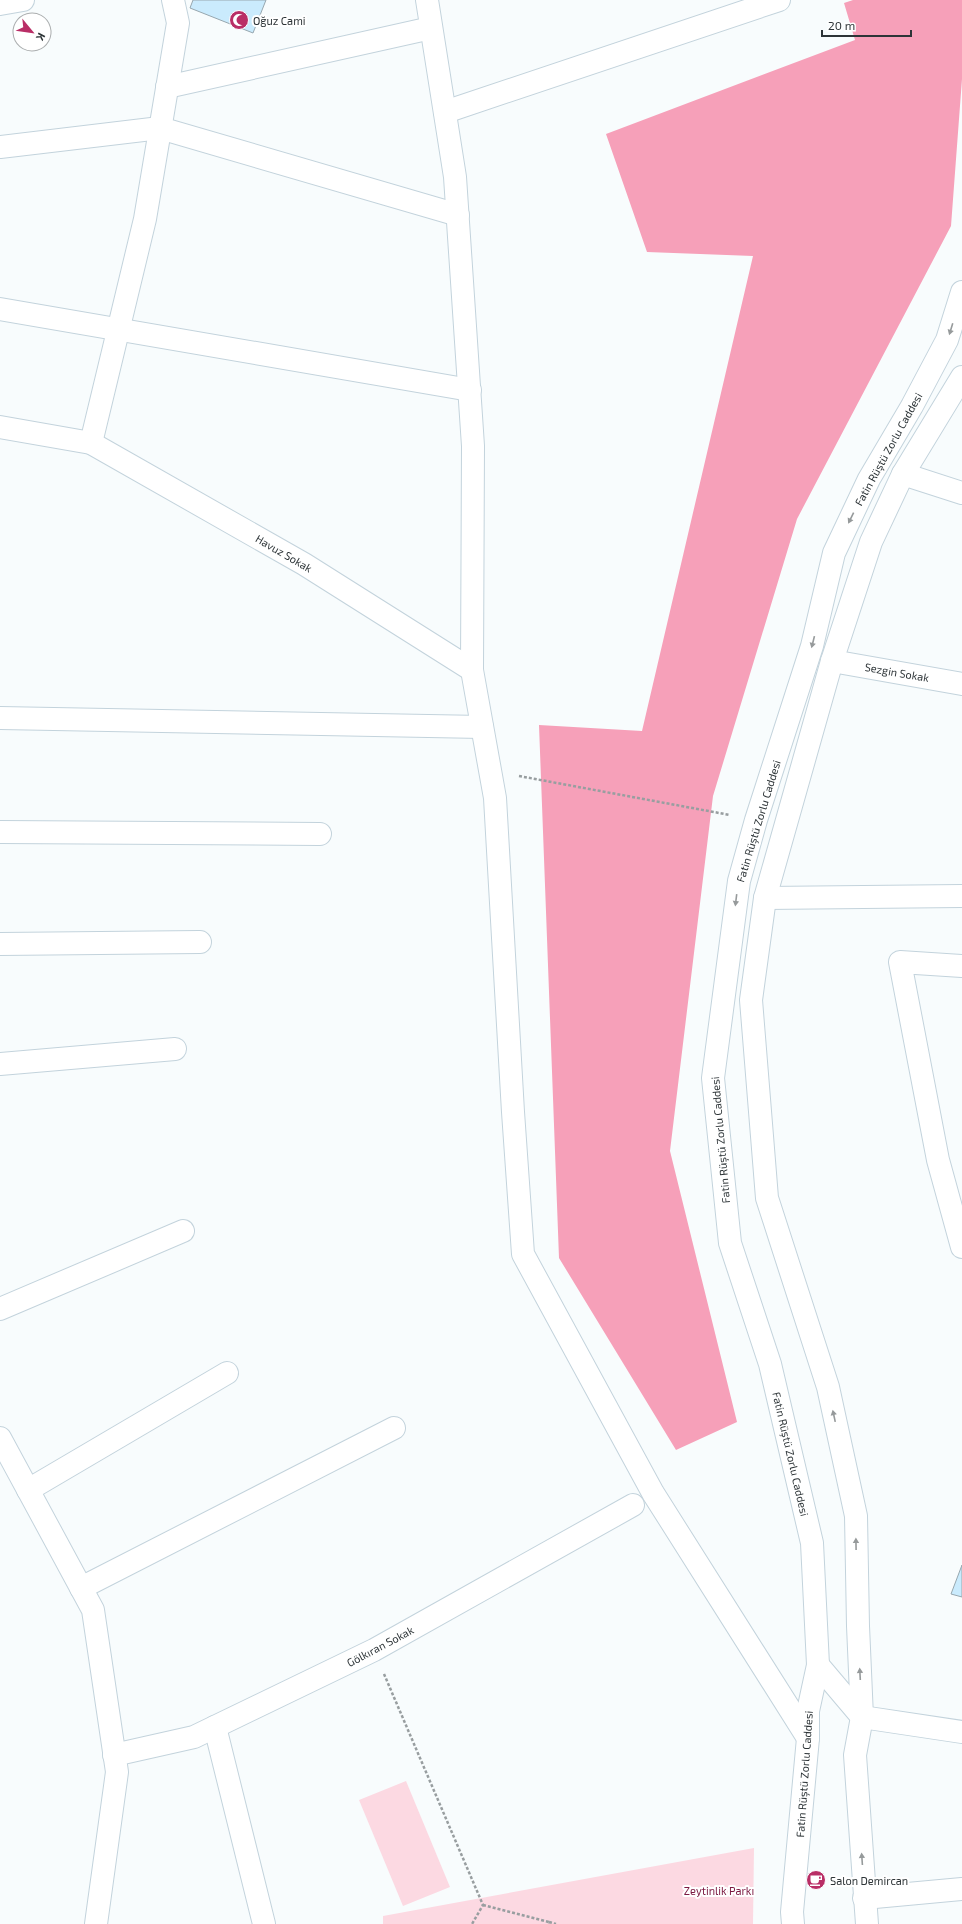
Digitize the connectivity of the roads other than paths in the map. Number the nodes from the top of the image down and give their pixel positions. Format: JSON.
{"nodes":[{"id":1,"x":23,"y":0,"type":"edge"},
{"id":2,"x":173,"y":0,"type":"edge"},
{"id":3,"x":427,"y":0,"type":"edge"},
{"id":4,"x":779,"y":0,"type":"edge"},
{"id":5,"x":0,"y":4,"type":"edge"},
{"id":6,"x":431,"y":28,"type":"junction"},
{"id":7,"x":167,"y":87,"type":"junction"},
{"id":8,"x":445,"y":112,"type":"junction"},
{"id":9,"x":160,"y":128,"type":"junction"},
{"id":10,"x":0,"y":147,"type":"edge"},
{"id":11,"x":458,"y":215,"type":"junction"},
{"id":12,"x":962,"y":292,"type":"edge"},
{"id":13,"x":0,"y":309,"type":"edge"},
{"id":14,"x":119,"y":328,"type":"junction"},
{"id":15,"x":962,"y":377,"type":"edge"},
{"id":16,"x":470,"y":390,"type":"junction"},
{"id":17,"x":0,"y":427,"type":"edge"},
{"id":18,"x":91,"y":443,"type":"junction"},
{"id":19,"x":903,"y":474,"type":"junction"},
{"id":20,"x":962,"y":493,"type":"edge"},
{"id":21,"x":832,"y":661,"type":"junction"},
{"id":22,"x":472,"y":670,"type":"junction"},
{"id":23,"x":962,"y":684,"type":"edge"},
{"id":24,"x":0,"y":718,"type":"edge"},
{"id":25,"x":482,"y":728,"type":"junction"},
{"id":26,"x":0,"y":832,"type":"edge"},
{"id":27,"x":320,"y":834,"type":"dead end"},
{"id":28,"x":962,"y":896,"type":"edge"},
{"id":29,"x":765,"y":898,"type":"junction"},
{"id":30,"x":200,"y":942,"type":"dead end"},
{"id":31,"x":0,"y":944,"type":"edge"},
{"id":32,"x":962,"y":966,"type":"edge"},
{"id":33,"x":175,"y":1049,"type":"dead end"},
{"id":34,"x":0,"y":1064,"type":"edge"},
{"id":35,"x":183,"y":1231,"type":"dead end"},
{"id":36,"x":962,"y":1247,"type":"edge"},
{"id":37,"x":0,"y":1309,"type":"edge"},
{"id":38,"x":227,"y":1373,"type":"dead end"},
{"id":39,"x":394,"y":1428,"type":"dead end"},
{"id":40,"x":0,"y":1438,"type":"edge"},
{"id":41,"x":28,"y":1490,"type":"junction"},
{"id":42,"x":633,"y":1505,"type":"dead end"},
{"id":43,"x":81,"y":1588,"type":"junction"},
{"id":44,"x":818,"y":1665,"type":"junction"},
{"id":45,"x":862,"y":1717,"type":"junction"},
{"id":46,"x":214,"y":1727,"type":"junction"},
{"id":47,"x":962,"y":1732,"type":"edge"},
{"id":48,"x":808,"y":1738,"type":"junction"},
{"id":49,"x":114,"y":1755,"type":"junction"},
{"id":50,"x":962,"y":1889,"type":"edge"},
{"id":51,"x":864,"y":1898,"type":"junction"},
{"id":52,"x":96,"y":1924,"type":"edge"},
{"id":53,"x":264,"y":1924,"type":"edge"},
{"id":54,"x":793,"y":1924,"type":"edge"},
{"id":55,"x":867,"y":1924,"type":"edge"}],
"edges":[{"from":1,"to":5,"type":"street"},
{"from":2,"to":7,"type":"street"},
{"from":3,"to":6,"type":"street"},
{"from":4,"to":8,"type":"street"},
{"from":6,"to":7,"type":"street"},
{"from":6,"to":8,"type":"street"},
{"from":7,"to":9,"type":"street"},
{"from":8,"to":11,"type":"street"},
{"from":9,"to":10,"type":"street"},
{"from":9,"to":11,"type":"street"},
{"from":9,"to":14,"type":"street"},
{"from":11,"to":16,"type":"street"},
{"from":12,"to":44,"type":"street","name":"Fatin Rüştü Zorlu Caddesi","one_way":true},
{"from":13,"to":14,"type":"street"},
{"from":14,"to":16,"type":"street"},
{"from":14,"to":18,"type":"street"},
{"from":15,"to":19,"type":"street"},
{"from":16,"to":22,"type":"street"},
{"from":17,"to":18,"type":"street","name":"Havuz Sokak"},
{"from":18,"to":22,"type":"street","name":"Havuz Sokak"},
{"from":19,"to":20,"type":"street"},
{"from":19,"to":21,"type":"street"},
{"from":21,"to":23,"type":"street","name":"Sezgin Sokak"},
{"from":21,"to":29,"type":"street"},
{"from":22,"to":25,"type":"street"},
{"from":24,"to":25,"type":"street"},
{"from":25,"to":48,"type":"street"},
{"from":26,"to":27,"type":"street"},
{"from":28,"to":29,"type":"street"},
{"from":45,"to":29,"type":"street","one_way":true},
{"from":30,"to":31,"type":"street"},
{"from":32,"to":36,"type":"street"},
{"from":33,"to":34,"type":"street"},
{"from":35,"to":37,"type":"street"},
{"from":38,"to":41,"type":"street"},
{"from":39,"to":43,"type":"street"},
{"from":40,"to":41,"type":"street"},
{"from":41,"to":43,"type":"street"},
{"from":42,"to":46,"type":"street","name":"Gölkıran Sokak"},
{"from":43,"to":49,"type":"street"},
{"from":44,"to":45,"type":"street"},
{"from":44,"to":48,"type":"street","name":"Fatin Rüştü Zorlu Caddesi"},
{"from":45,"to":47,"type":"street"},
{"from":51,"to":45,"type":"street","one_way":true},
{"from":46,"to":49,"type":"street","name":"Gölkıran Sokak"},
{"from":46,"to":53,"type":"street"},
{"from":48,"to":54,"type":"street","name":"Fatin Rüştü Zorlu Caddesi"},
{"from":49,"to":52,"type":"street"},
{"from":50,"to":51,"type":"street"},
{"from":51,"to":55,"type":"street"}]}
